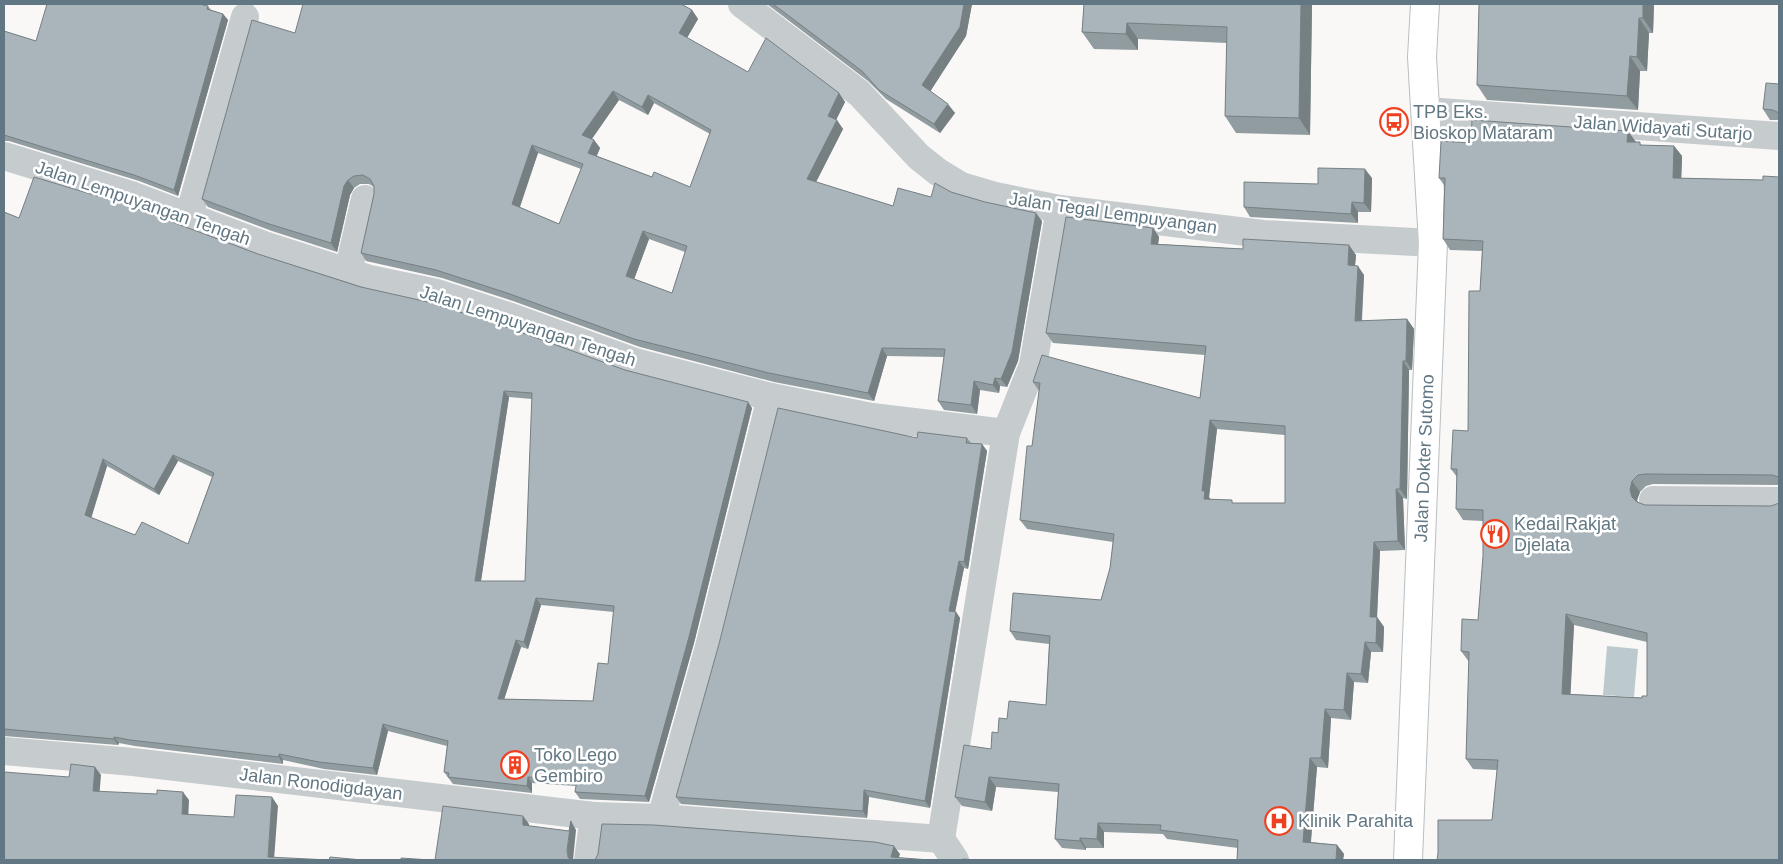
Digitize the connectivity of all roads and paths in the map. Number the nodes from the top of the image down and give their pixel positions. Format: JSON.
{"nodes":[{"id":1,"x":742,"y":4,"type":"edge"},
{"id":2,"x":1412,"y":4,"type":"edge"},
{"id":3,"x":1425,"y":4,"type":"edge"},
{"id":4,"x":1439,"y":4,"type":"edge"},
{"id":5,"x":245,"y":17,"type":"dead end"},
{"id":6,"x":1422,"y":57,"type":"junction"},
{"id":7,"x":1426,"y":111,"type":"junction"},
{"id":8,"x":1779,"y":136,"type":"edge"},
{"id":9,"x":4,"y":156,"type":"edge"},
{"id":10,"x":365,"y":199,"type":"dead end"},
{"id":11,"x":1060,"y":209,"type":"junction"},
{"id":12,"x":189,"y":216,"type":"junction"},
{"id":13,"x":1433,"y":244,"type":"junction"},
{"id":14,"x":348,"y":272,"type":"junction"},
{"id":15,"x":772,"y":397,"type":"junction"},
{"id":16,"x":1006,"y":433,"type":"junction"},
{"id":17,"x":1653,"y":500,"type":"dead end"},
{"id":18,"x":1779,"y":501,"type":"edge"},
{"id":19,"x":4,"y":751,"type":"edge"},
{"id":20,"x":594,"y":816,"type":"junction"},
{"id":21,"x":661,"y":818,"type":"junction"},
{"id":22,"x":948,"y":850,"type":"edge"},
{"id":23,"x":588,"y":860,"type":"edge"},
{"id":24,"x":1408,"y":860,"type":"edge"}],
"edges":[{"from":1,"to":11,"type":"street","name":"Jalan Tegal Lempuyangan"},
{"from":2,"to":6,"type":"main road","name":"Jalan Dokter Sutomo"},
{"from":3,"to":6,"type":"main road","name":"Jalan Dokter Sutomo"},
{"from":4,"to":6,"type":"main road","name":"Jalan Dokter Sutomo"},
{"from":5,"to":12,"type":"street"},
{"from":6,"to":7,"type":"main road","name":"Jalan Dokter Sutomo"},
{"from":7,"to":8,"type":"street","name":"Jalan Widayati Sutarjo"},
{"from":7,"to":13,"type":"main road","name":"Jalan Dokter Sutomo"},
{"from":9,"to":12,"type":"street","name":"Jalan Lempuyangan Tengah"},
{"from":10,"to":14,"type":"street"},
{"from":11,"to":13,"type":"street","name":"Jalan Tegal Lempuyangan"},
{"from":11,"to":16,"type":"street"},
{"from":12,"to":14,"type":"street","name":"Jalan Lempuyangan Tengah"},
{"from":13,"to":24,"type":"main road","name":"Jalan Dokter Sutomo"},
{"from":14,"to":15,"type":"street","name":"Jalan Lempuyangan Tengah"},
{"from":15,"to":16,"type":"street","name":"Jalan Lempuyangan Tengah"},
{"from":15,"to":21,"type":"street"},
{"from":16,"to":22,"type":"street"},
{"from":17,"to":18,"type":"street"},
{"from":19,"to":20,"type":"street","name":"Jalan Ronodigdayan"},
{"from":20,"to":21,"type":"street","name":"Jalan Ronodigdayan"},
{"from":20,"to":23,"type":"street"},
{"from":21,"to":22,"type":"street","name":"Jalan Ronodigdayan"}]}
